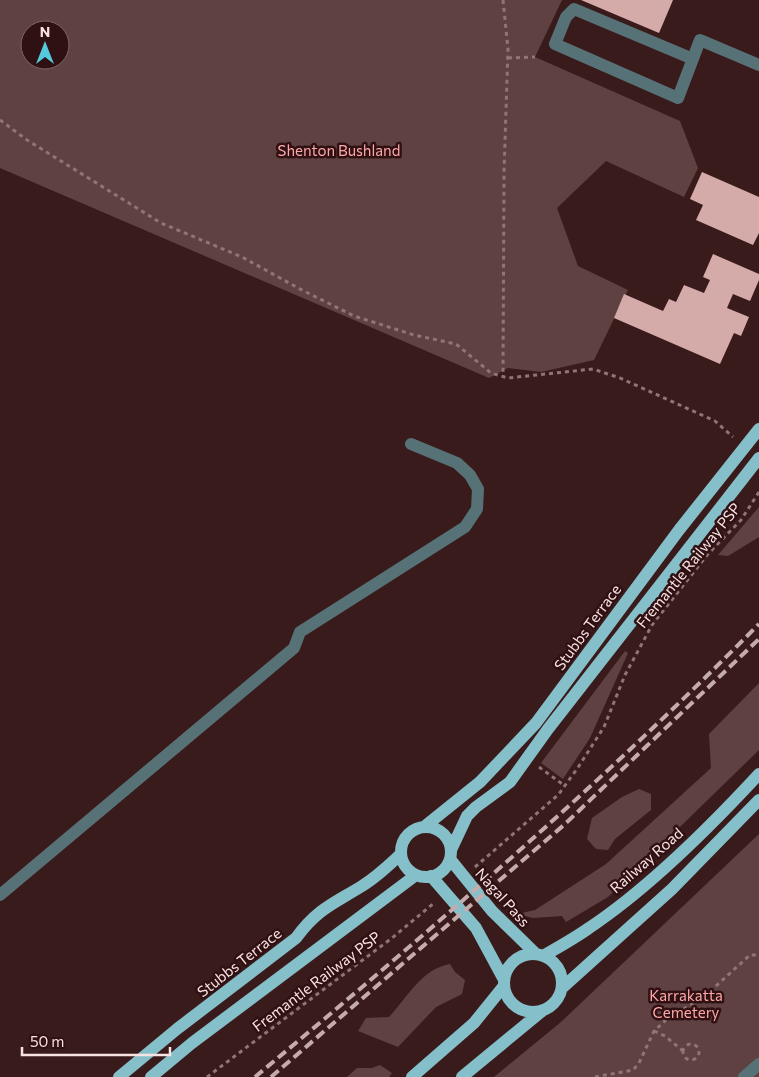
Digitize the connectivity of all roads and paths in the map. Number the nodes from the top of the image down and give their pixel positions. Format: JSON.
{"nodes":[{"id":1,"x":503,"y":0,"type":"edge"},
{"id":2,"x":535,"y":57,"type":"dead end"},
{"id":3,"x":508,"y":58,"type":"junction"},
{"id":4,"x":693,"y":59,"type":"junction"},
{"id":5,"x":759,"y":65,"type":"edge"},
{"id":6,"x":0,"y":120,"type":"edge"},
{"id":7,"x":503,"y":376,"type":"junction"},
{"id":8,"x":759,"y":429,"type":"edge"},
{"id":9,"x":411,"y":444,"type":"dead end"},
{"id":10,"x":744,"y":448,"type":"junction"},
{"id":11,"x":759,"y":458,"type":"edge"},
{"id":12,"x":759,"y":492,"type":"edge"},
{"id":13,"x":539,"y":767,"type":"dead end"},
{"id":14,"x":759,"y":774,"type":"edge"},
{"id":15,"x":565,"y":786,"type":"junction"},
{"id":16,"x":759,"y":800,"type":"edge"},
{"id":17,"x":424,"y":827,"type":"junction"},
{"id":18,"x":401,"y":854,"type":"junction"},
{"id":19,"x":450,"y":855,"type":"junction"},
{"id":20,"x":477,"y":865,"type":"dead end"},
{"id":21,"x":416,"y":875,"type":"junction"},
{"id":22,"x":432,"y":876,"type":"junction"},
{"id":23,"x":0,"y":895,"type":"edge"},
{"id":24,"x":436,"y":901,"type":"dead end"},
{"id":25,"x":540,"y":955,"type":"junction"},
{"id":26,"x":759,"y":955,"type":"edge"},
{"id":27,"x":503,"y":982,"type":"junction"},
{"id":28,"x":562,"y":988,"type":"junction"},
{"id":29,"x":542,"y":1012,"type":"junction"},
{"id":30,"x":654,"y":1031,"type":"junction"},
{"id":31,"x":683,"y":1051,"type":"junction"},
{"id":32,"x":759,"y":1064,"type":"edge"},
{"id":33,"x":119,"y":1077,"type":"edge"},
{"id":34,"x":151,"y":1077,"type":"edge"},
{"id":35,"x":207,"y":1077,"type":"edge"},
{"id":36,"x":412,"y":1077,"type":"edge"},
{"id":37,"x":462,"y":1077,"type":"edge"},
{"id":38,"x":595,"y":1077,"type":"edge"},
{"id":39,"x":744,"y":1077,"type":"edge"}],
"edges":[{"from":1,"to":3,"type":"path"},
{"from":2,"to":3,"type":"path"},
{"from":3,"to":7,"type":"path"},
{"from":4,"to":4,"type":"lane"},
{"from":4,"to":5,"type":"lane"},
{"from":6,"to":7,"type":"path"},
{"from":7,"to":10,"type":"path"},
{"from":8,"to":10,"type":"main road","name":"Stubbs Terrace"},
{"from":9,"to":23,"type":"lane"},
{"from":10,"to":17,"type":"main road","name":"Stubbs Terrace"},
{"from":11,"to":19,"type":"main road","name":"Stubbs Terrace"},
{"from":12,"to":15,"type":"path","name":"Fremantle Railway PSP"},
{"from":13,"to":15,"type":"path"},
{"from":14,"to":25,"type":"main road","name":"Railway Road"},
{"from":15,"to":20,"type":"path","name":"Fremantle Railway PSP"},
{"from":16,"to":28,"type":"main road"},
{"from":17,"to":18,"type":"main road"},
{"from":17,"to":19,"type":"main road"},
{"from":18,"to":21,"type":"main road"},
{"from":18,"to":33,"type":"main road","name":"Stubbs Terrace"},
{"from":19,"to":22,"type":"main road"},
{"from":19,"to":25,"type":"main road","name":"Nagal Pass"},
{"from":21,"to":22,"type":"main road"},
{"from":21,"to":34,"type":"main road"},
{"from":22,"to":27,"type":"main road"},
{"from":24,"to":35,"type":"path","name":"Fremantle Railway PSP"},
{"from":25,"to":27,"type":"main road"},
{"from":25,"to":28,"type":"main road"},
{"from":26,"to":30,"type":"path"},
{"from":27,"to":29,"type":"main road"},
{"from":27,"to":36,"type":"main road"},
{"from":28,"to":29,"type":"main road"},
{"from":29,"to":37,"type":"main road"},
{"from":30,"to":31,"type":"path"},
{"from":30,"to":38,"type":"path"},
{"from":31,"to":31,"type":"path"},
{"from":32,"to":39,"type":"lane"}]}
